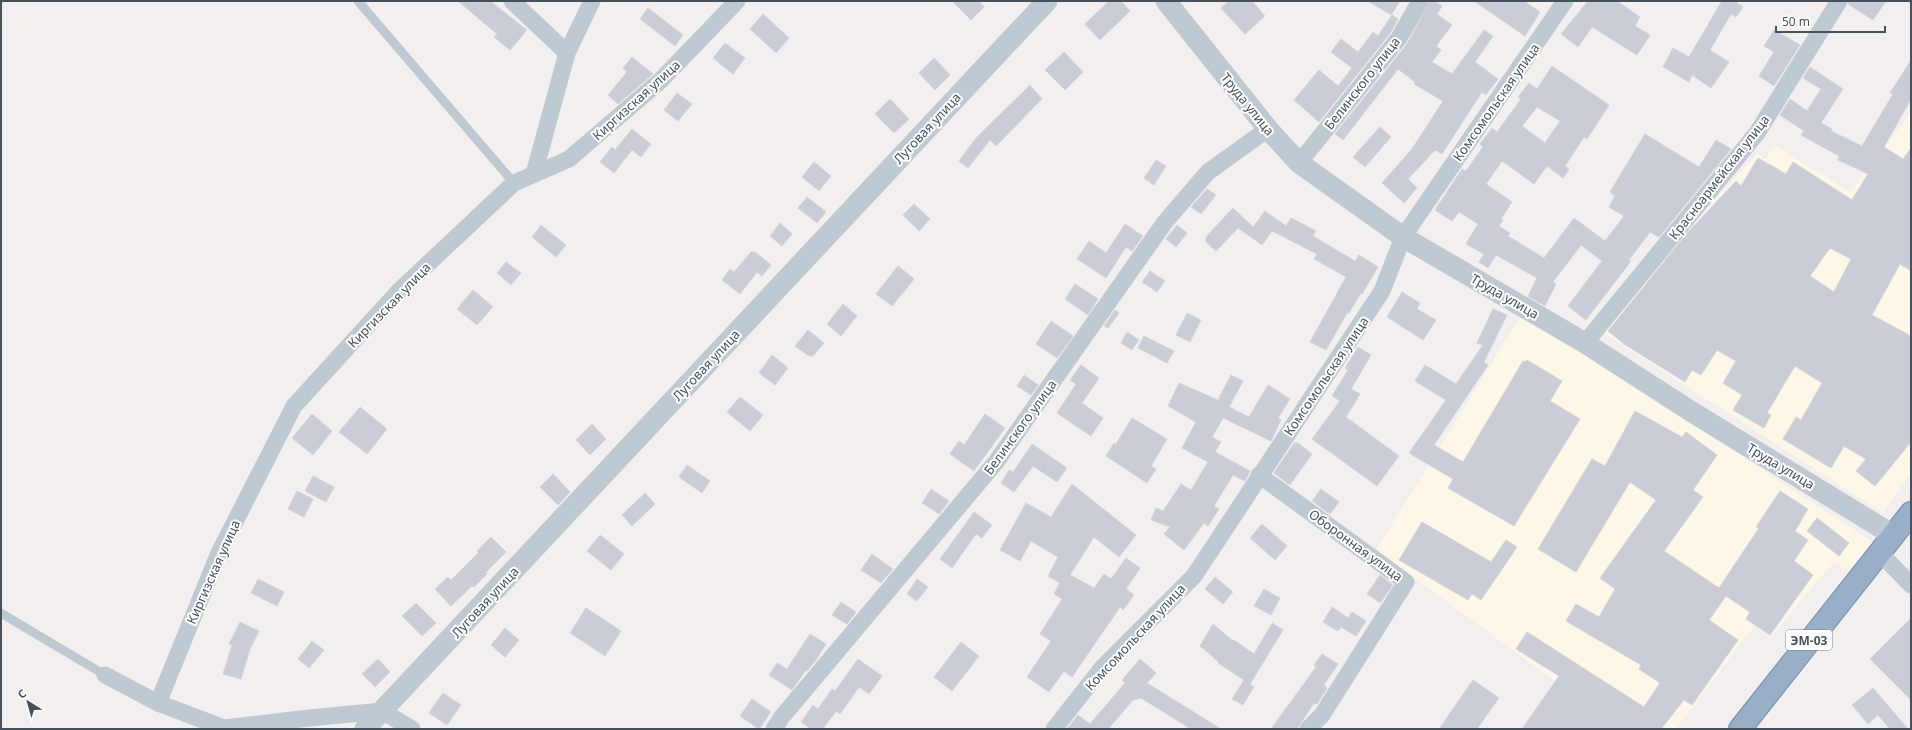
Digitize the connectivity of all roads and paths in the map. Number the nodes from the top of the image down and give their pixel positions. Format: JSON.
{"nodes":[{"id":1,"x":358,"y":1,"type":"edge"},
{"id":2,"x":512,"y":1,"type":"edge"},
{"id":3,"x":592,"y":1,"type":"edge"},
{"id":4,"x":737,"y":1,"type":"edge"},
{"id":5,"x":1046,"y":1,"type":"edge"},
{"id":6,"x":1166,"y":1,"type":"edge"},
{"id":7,"x":1420,"y":1,"type":"edge"},
{"id":8,"x":1565,"y":1,"type":"edge"},
{"id":9,"x":1839,"y":1,"type":"edge"},
{"id":10,"x":567,"y":53,"type":"junction"},
{"id":11,"x":1268,"y":129,"type":"junction"},
{"id":12,"x":1299,"y":163,"type":"junction"},
{"id":13,"x":534,"y":174,"type":"junction"},
{"id":14,"x":514,"y":183,"type":"junction"},
{"id":15,"x":1403,"y":237,"type":"junction"},
{"id":16,"x":1585,"y":343,"type":"junction"},
{"id":17,"x":1259,"y":475,"type":"junction"},
{"id":18,"x":1911,"y":513,"type":"edge"},
{"id":19,"x":1893,"y":535,"type":"junction"},
{"id":20,"x":1879,"y":552,"type":"junction"},
{"id":21,"x":1911,"y":585,"type":"edge"},
{"id":22,"x":1,"y":613,"type":"edge"},
{"id":23,"x":105,"y":675,"type":"joint"},
{"id":24,"x":158,"y":703,"type":"junction"},
{"id":25,"x":382,"y":711,"type":"junction"},
{"id":26,"x":365,"y":729,"type":"edge"},
{"id":27,"x":412,"y":729,"type":"edge"},
{"id":28,"x":774,"y":729,"type":"edge"},
{"id":29,"x":1054,"y":729,"type":"edge"},
{"id":30,"x":1308,"y":729,"type":"edge"},
{"id":31,"x":1740,"y":729,"type":"edge"}],
"edges":[{"from":1,"to":14,"type":"lane"},
{"from":2,"to":10,"type":"street"},
{"from":3,"to":10,"type":"street"},
{"from":4,"to":13,"type":"street","name":"Киргизская улица"},
{"from":5,"to":25,"type":"street","name":"Луговая улица"},
{"from":6,"to":11,"type":"street","name":"Труда улица"},
{"from":7,"to":12,"type":"street","name":"Белинского улица"},
{"from":8,"to":15,"type":"street","name":"Комсомольская улица"},
{"from":9,"to":16,"type":"street","name":"Красноармейская улица"},
{"from":10,"to":13,"type":"street"},
{"from":11,"to":12,"type":"street","name":"Труда улица"},
{"from":11,"to":28,"type":"street","name":"Белинского улица"},
{"from":12,"to":15,"type":"street","name":"Труда улица"},
{"from":13,"to":14,"type":"street","name":"Киргизская улица"},
{"from":14,"to":24,"type":"street","name":"Киргизская улица"},
{"from":15,"to":16,"type":"street","name":"Труда улица"},
{"from":15,"to":17,"type":"street","name":"Комсомольская улица"},
{"from":16,"to":19,"type":"street","name":"Труда улица"},
{"from":17,"to":29,"type":"street","name":"Комсомольская улица"},
{"from":17,"to":30,"type":"street","name":"Оборонная улица"},
{"from":18,"to":19,"type":"highway","number":"ЭМ-03"},
{"from":19,"to":20,"type":"highway","number":"ЭМ-03"},
{"from":20,"to":21,"type":"street"},
{"from":20,"to":31,"type":"highway","number":"ЭМ-03"},
{"from":22,"to":23,"type":"lane"},
{"from":23,"to":24,"type":"street"},
{"from":24,"to":25,"type":"street"},
{"from":25,"to":26,"type":"street","name":"Луговая улица"},
{"from":25,"to":27,"type":"street"}]}
